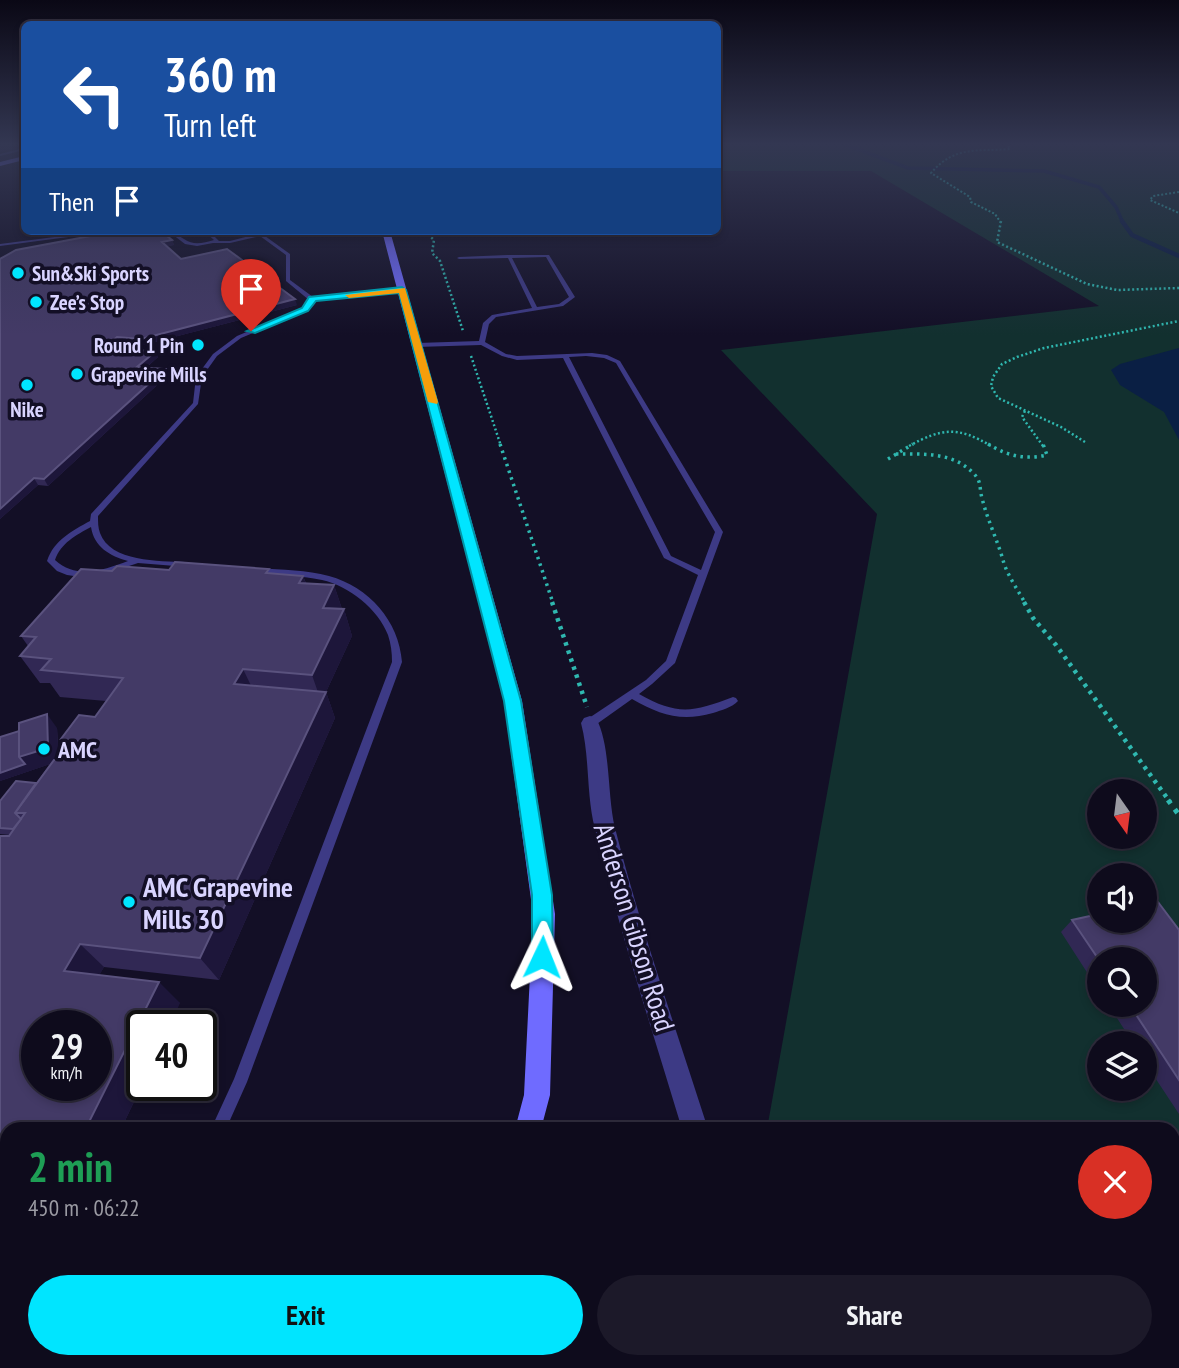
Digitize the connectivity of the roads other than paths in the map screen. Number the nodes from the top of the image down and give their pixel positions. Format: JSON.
{"nodes":[{"id":1,"x":80,"y":235,"type":"edge"},
{"id":2,"x":175,"y":235,"type":"edge"},
{"id":3,"x":212,"y":235,"type":"edge"},
{"id":4,"x":251,"y":235,"type":"edge"},
{"id":5,"x":260,"y":235,"type":"edge"},
{"id":6,"x":387,"y":235,"type":"edge"},
{"id":7,"x":215,"y":242,"type":"junction"},
{"id":8,"x":0,"y":245,"type":"edge"},
{"id":9,"x":509,"y":256,"type":"junction"},
{"id":10,"x":458,"y":258,"type":"dead end"},
{"id":11,"x":402,"y":290,"type":"junction"},
{"id":12,"x":312,"y":299,"type":"junction"},
{"id":13,"x":535,"y":308,"type":"junction"},
{"id":14,"x":482,"y":343,"type":"junction"},
{"id":15,"x":418,"y":345,"type":"junction"},
{"id":16,"x":565,"y":356,"type":"junction"},
{"id":17,"x":94,"y":522,"type":"junction"},
{"id":18,"x":138,"y":559,"type":"junction"},
{"id":19,"x":192,"y":565,"type":"edge"},
{"id":20,"x":254,"y":570,"type":"edge"},
{"id":21,"x":703,"y":574,"type":"junction"},
{"id":22,"x":632,"y":694,"type":"junction"},
{"id":23,"x":733,"y":702,"type":"dead end"},
{"id":24,"x":594,"y":720,"type":"joint"},
{"id":25,"x":221,"y":1122,"type":"edge"},
{"id":26,"x":530,"y":1122,"type":"edge"},
{"id":27,"x":693,"y":1122,"type":"edge"}],
"edges":[{"from":1,"to":8,"type":"lane"},
{"from":2,"to":7,"type":"lane"},
{"from":3,"to":7,"type":"lane"},
{"from":4,"to":7,"type":"lane"},
{"from":5,"to":12,"type":"lane"},
{"from":6,"to":11,"type":"street"},
{"from":9,"to":10,"type":"lane"},
{"from":9,"to":13,"type":"lane"},
{"from":9,"to":13,"type":"lane"},
{"from":11,"to":12,"type":"lane"},
{"from":11,"to":15,"type":"street"},
{"from":12,"to":17,"type":"lane"},
{"from":13,"to":14,"type":"lane"},
{"from":14,"to":15,"type":"lane"},
{"from":14,"to":16,"type":"lane"},
{"from":15,"to":26,"type":"street"},
{"from":16,"to":21,"type":"lane"},
{"from":16,"to":21,"type":"lane"},
{"from":17,"to":18,"type":"lane"},
{"from":17,"to":18,"type":"lane"},
{"from":18,"to":19,"type":"lane"},
{"from":20,"to":25,"type":"lane"},
{"from":21,"to":22,"type":"lane"},
{"from":22,"to":23,"type":"lane"},
{"from":22,"to":24,"type":"lane"},
{"from":24,"to":27,"type":"street","name":"Anderson Gibson Road"}]}
